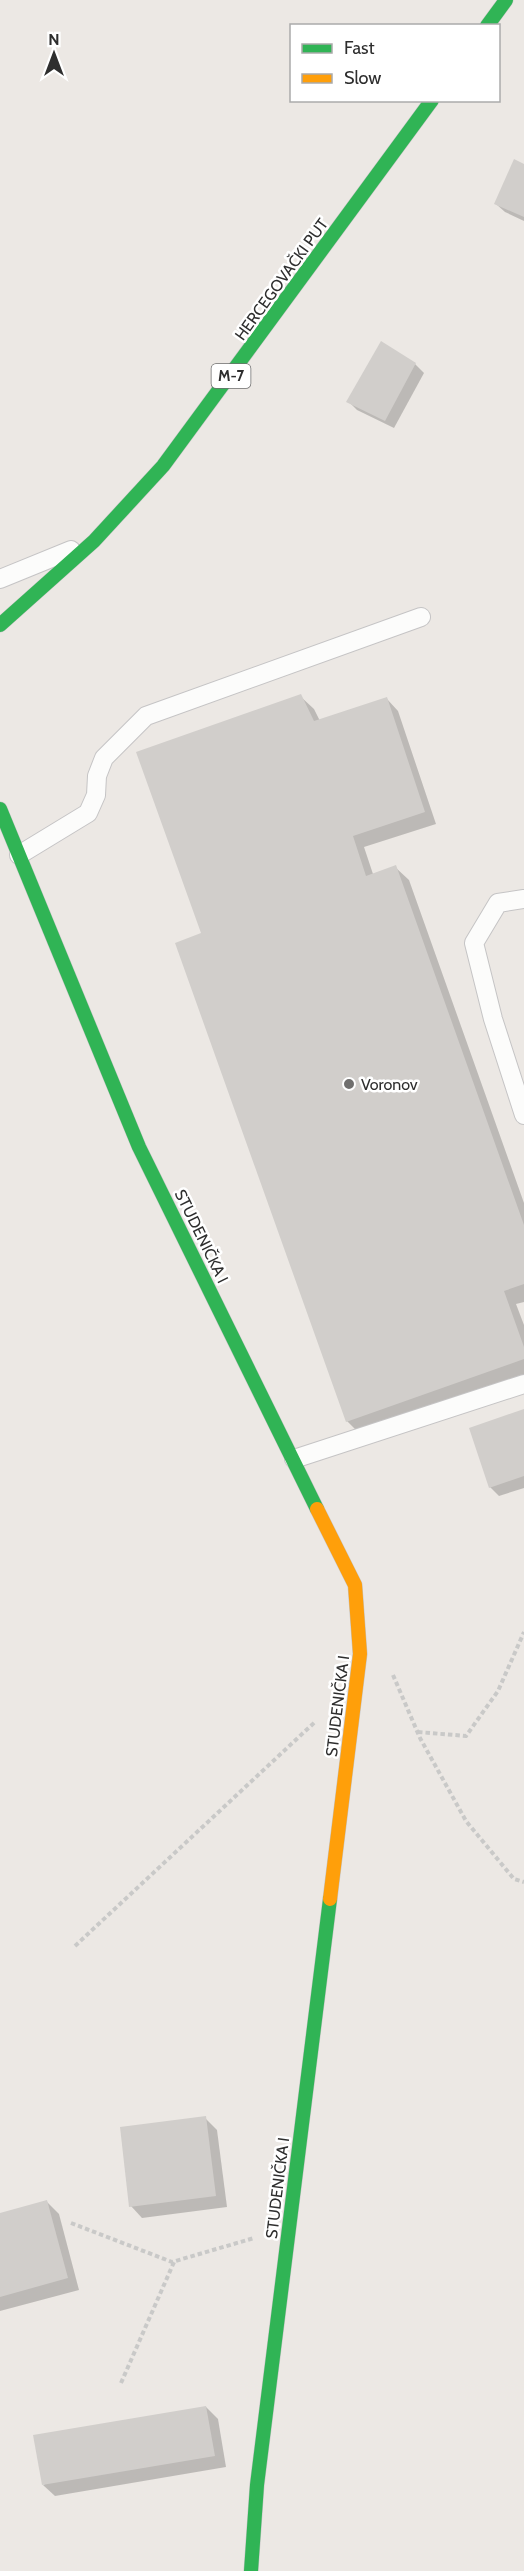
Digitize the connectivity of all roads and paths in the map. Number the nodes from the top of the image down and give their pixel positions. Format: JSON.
{"nodes":[{"id":1,"x":506,"y":0,"type":"edge"},
{"id":2,"x":488,"y":24,"type":"edge"},
{"id":3,"x":431,"y":102,"type":"edge"},
{"id":4,"x":94,"y":541,"type":"junction"},
{"id":5,"x":0,"y":579,"type":"edge"},
{"id":6,"x":421,"y":617,"type":"dead end"},
{"id":7,"x":0,"y":625,"type":"edge"},
{"id":8,"x":0,"y":809,"type":"edge"},
{"id":9,"x":19,"y":855,"type":"junction"},
{"id":10,"x":524,"y":899,"type":"edge"},
{"id":11,"x":524,"y":1115,"type":"edge"},
{"id":12,"x":524,"y":1384,"type":"edge"},
{"id":13,"x":294,"y":1459,"type":"junction"},
{"id":14,"x":524,"y":1632,"type":"edge"},
{"id":15,"x":391,"y":1669,"type":"dead end"},
{"id":16,"x":323,"y":1715,"type":"dead end"},
{"id":17,"x":418,"y":1732,"type":"junction"},
{"id":18,"x":524,"y":1882,"type":"edge"},
{"id":19,"x":75,"y":1946,"type":"dead end"},
{"id":20,"x":71,"y":2223,"type":"dead end"},
{"id":21,"x":289,"y":2227,"type":"junction"},
{"id":22,"x":174,"y":2262,"type":"junction"},
{"id":23,"x":122,"y":2383,"type":"dead end"},
{"id":24,"x":251,"y":2571,"type":"edge"}],
"edges":[{"from":1,"to":2,"type":"street"},
{"from":3,"to":4,"type":"street","name":"HERCEGOVAČKI PUT","number":"M-7"},
{"from":4,"to":5,"type":"lane"},
{"from":4,"to":7,"type":"street","name":"HERCEGOVAČKI PUT","number":"M-7"},
{"from":6,"to":9,"type":"lane"},
{"from":8,"to":9,"type":"street","name":"STUDENIČKA I"},
{"from":9,"to":13,"type":"street","name":"STUDENIČKA I"},
{"from":10,"to":11,"type":"lane"},
{"from":12,"to":13,"type":"lane"},
{"from":13,"to":21,"type":"street","name":"STUDENIČKA I"},
{"from":14,"to":17,"type":"path"},
{"from":15,"to":17,"type":"path"},
{"from":16,"to":19,"type":"path"},
{"from":17,"to":18,"type":"path"},
{"from":20,"to":22,"type":"path"},
{"from":21,"to":22,"type":"path"},
{"from":21,"to":24,"type":"street","name":"STUDENIČKA I"},
{"from":22,"to":23,"type":"path"}]}
